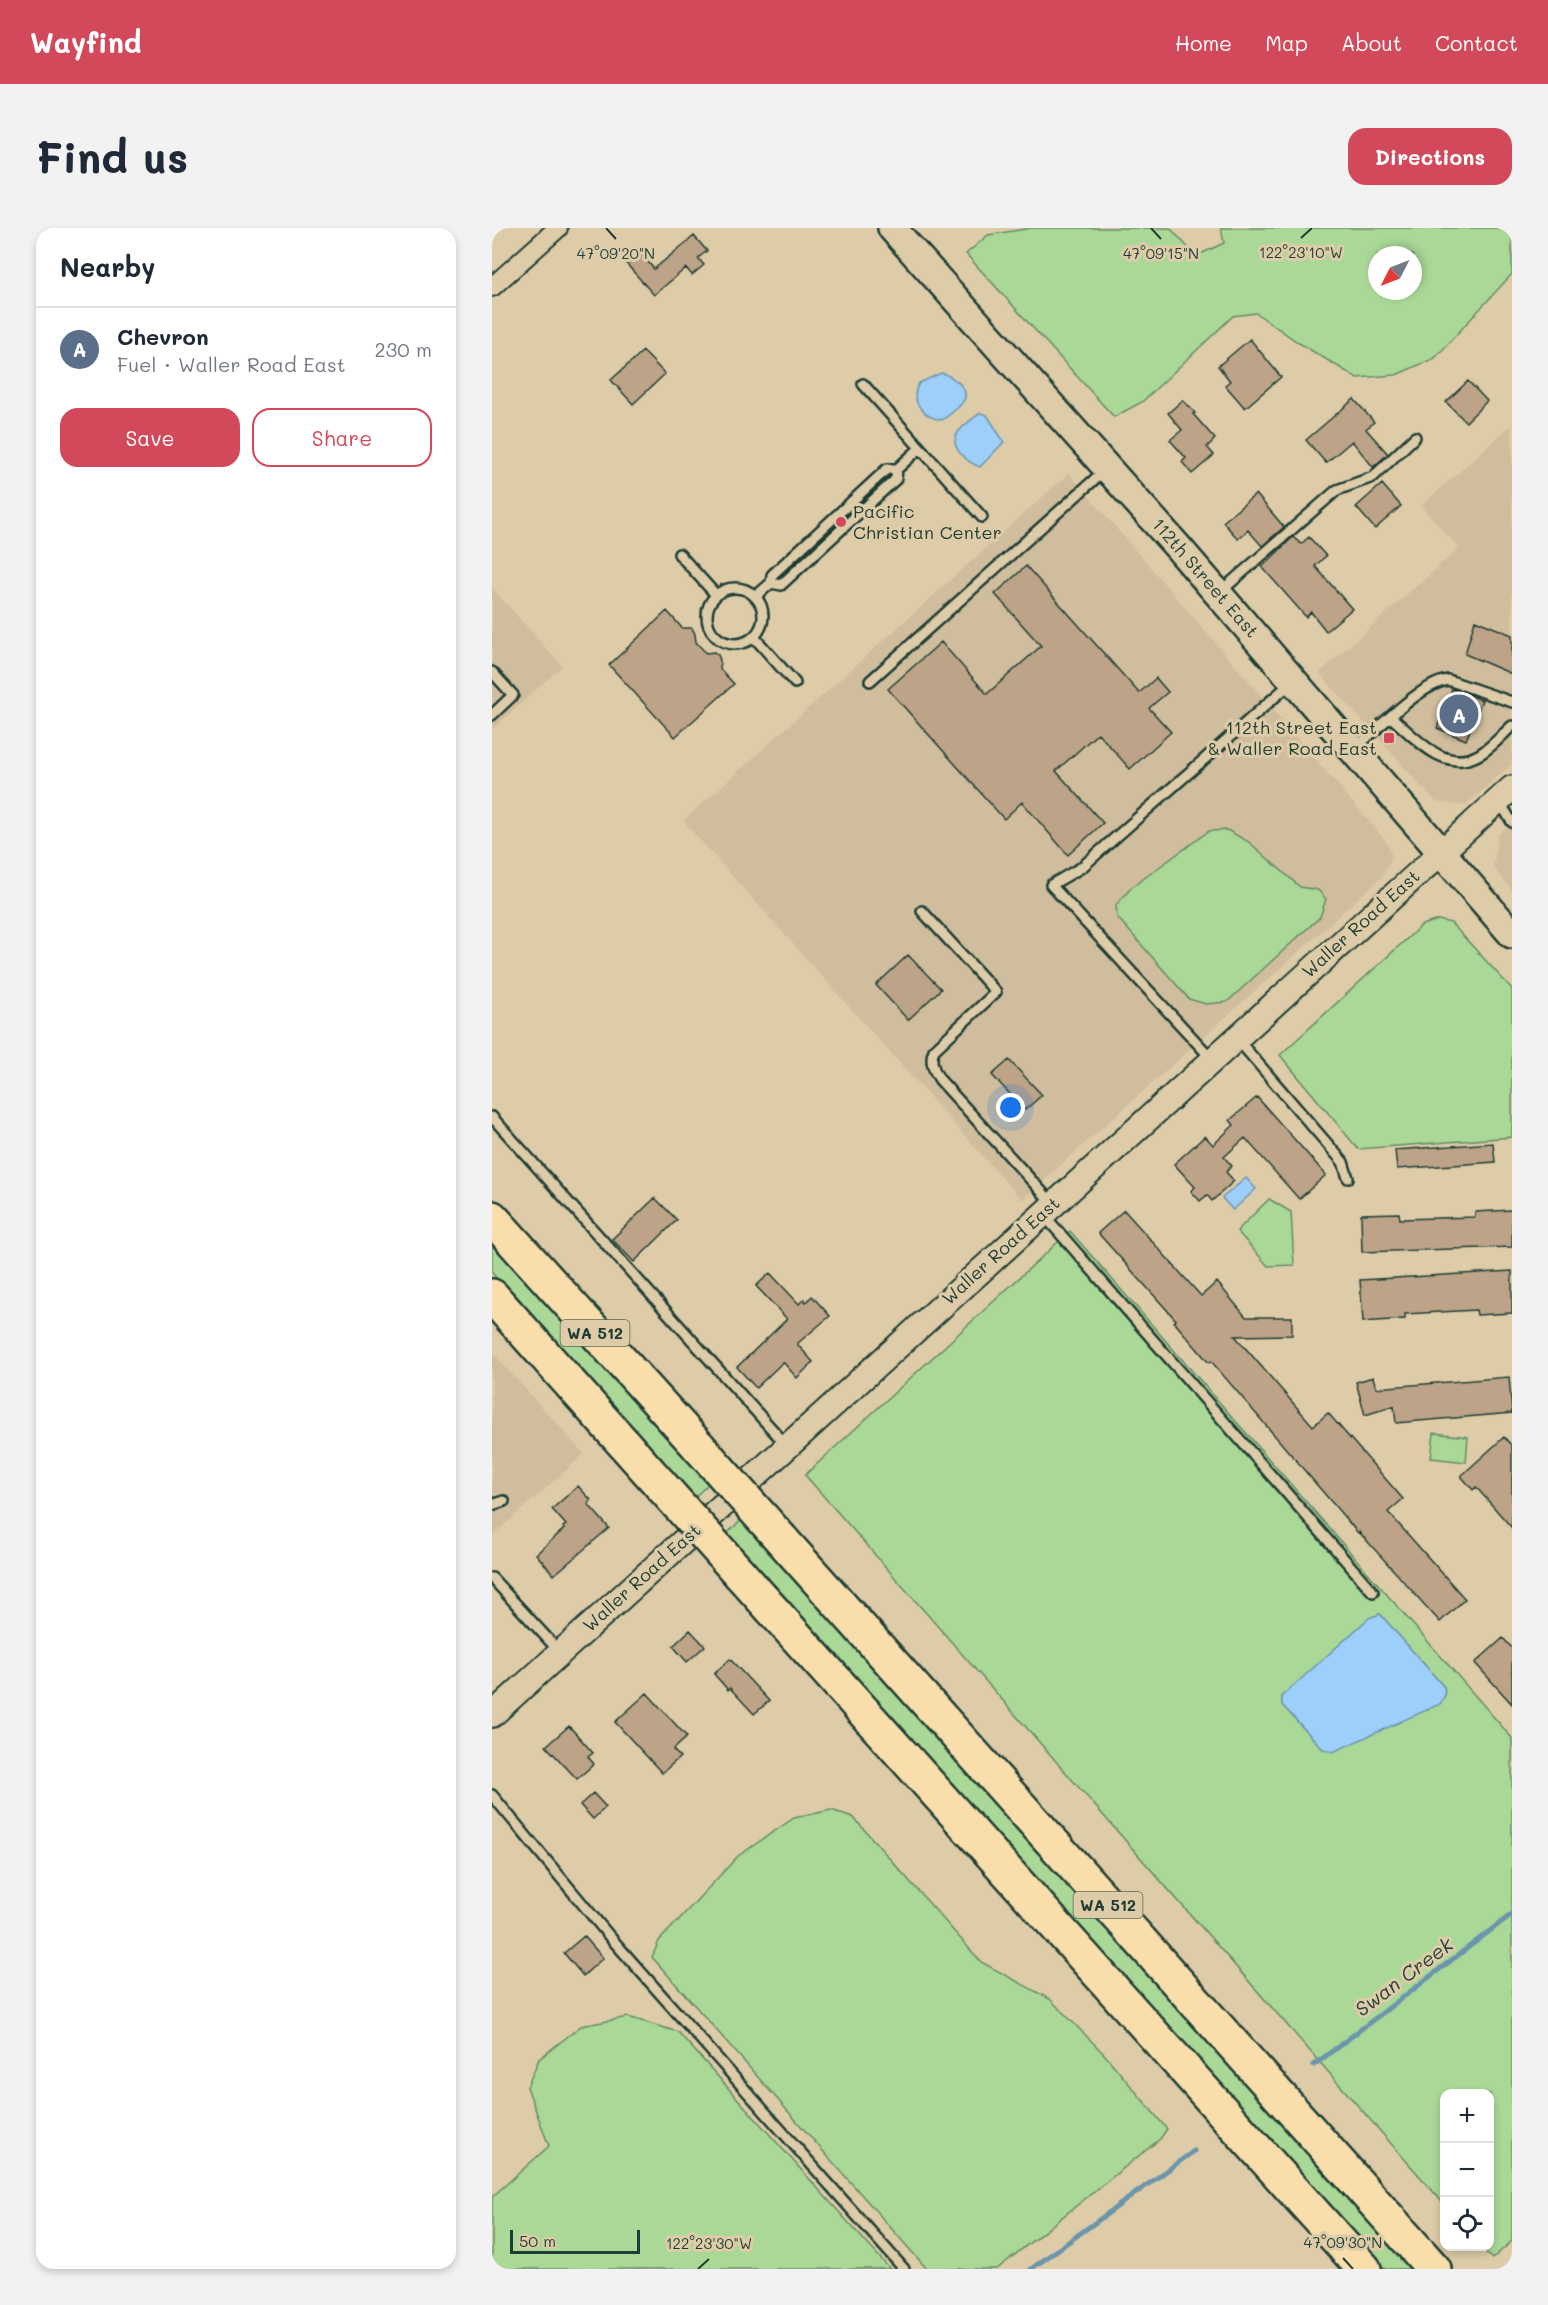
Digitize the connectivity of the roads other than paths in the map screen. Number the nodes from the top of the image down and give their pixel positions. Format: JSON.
{"nodes":[{"id":1,"x":558,"y":228,"type":"edge"},
{"id":2,"x":892,"y":228,"type":"edge"},
{"id":3,"x":492,"y":287,"type":"edge"},
{"id":4,"x":863,"y":384,"type":"dead end"},
{"id":5,"x":1415,"y":437,"type":"dead end"},
{"id":6,"x":919,"y":449,"type":"junction"},
{"id":7,"x":1107,"y":468,"type":"junction"},
{"id":8,"x":982,"y":517,"type":"dead end"},
{"id":9,"x":679,"y":554,"type":"dead end"},
{"id":10,"x":1218,"y":593,"type":"junction"},
{"id":11,"x":716,"y":595,"type":"junction"},
{"id":12,"x":755,"y":597,"type":"junction"},
{"id":13,"x":754,"y":637,"type":"junction"},
{"id":14,"x":492,"y":672,"type":"edge"},
{"id":15,"x":870,"y":681,"type":"dead end"},
{"id":16,"x":1294,"y":681,"type":"junction"},
{"id":17,"x":795,"y":683,"type":"dead end"},
{"id":18,"x":1512,"y":702,"type":"edge"},
{"id":19,"x":492,"y":715,"type":"edge"},
{"id":20,"x":1391,"y":717,"type":"junction"},
{"id":21,"x":1512,"y":726,"type":"edge"},
{"id":22,"x":1354,"y":750,"type":"junction"},
{"id":23,"x":1505,"y":794,"type":"edge"},
{"id":24,"x":1512,"y":822,"type":"edge"},
{"id":25,"x":1441,"y":850,"type":"junction"},
{"id":26,"x":922,"y":911,"type":"dead end"},
{"id":27,"x":1512,"y":934,"type":"edge"},
{"id":28,"x":1236,"y":1038,"type":"junction"},
{"id":29,"x":1212,"y":1059,"type":"junction"},
{"id":30,"x":492,"y":1118,"type":"edge"},
{"id":31,"x":1348,"y":1178,"type":"dead end"},
{"id":32,"x":1048,"y":1209,"type":"junction"},
{"id":33,"x":492,"y":1218,"type":"edge"},
{"id":34,"x":492,"y":1296,"type":"edge"},
{"id":35,"x":787,"y":1446,"type":"junction"},
{"id":36,"x":504,"y":1501,"type":"dead end"},
{"id":37,"x":492,"y":1505,"type":"edge"},
{"id":38,"x":492,"y":1578,"type":"edge"},
{"id":39,"x":1373,"y":1592,"type":"dead end"},
{"id":40,"x":561,"y":1652,"type":"junction"},
{"id":41,"x":492,"y":1715,"type":"edge"},
{"id":42,"x":492,"y":1795,"type":"edge"},
{"id":43,"x":904,"y":2269,"type":"edge"},
{"id":44,"x":1364,"y":2269,"type":"edge"},
{"id":45,"x":1434,"y":2269,"type":"edge"}],
"edges":[{"from":1,"to":3,"type":"street"},
{"from":2,"to":7,"type":"main road","name":"112th Street East"},
{"from":4,"to":6,"type":"lane"},
{"from":5,"to":10,"type":"lane"},
{"from":6,"to":8,"type":"lane"},
{"from":6,"to":12,"type":"lane"},
{"from":7,"to":10,"type":"main road","name":"112th Street East"},
{"from":7,"to":15,"type":"lane"},
{"from":9,"to":11,"type":"lane"},
{"from":10,"to":16,"type":"main road","name":"112th Street East"},
{"from":11,"to":12,"type":"lane"},
{"from":11,"to":13,"type":"lane"},
{"from":12,"to":13,"type":"lane"},
{"from":13,"to":17,"type":"lane"},
{"from":14,"to":19,"type":"lane"},
{"from":16,"to":22,"type":"main road","name":"112th Street East"},
{"from":16,"to":29,"type":"lane"},
{"from":18,"to":20,"type":"lane"},
{"from":20,"to":21,"type":"lane"},
{"from":20,"to":22,"type":"lane"},
{"from":22,"to":25,"type":"main road","name":"112th Street East"},
{"from":23,"to":24,"type":"lane"},
{"from":23,"to":25,"type":"street","name":"Waller Road East"},
{"from":25,"to":27,"type":"main road","name":"112th Street East"},
{"from":25,"to":28,"type":"street","name":"Waller Road East"},
{"from":26,"to":32,"type":"lane"},
{"from":28,"to":29,"type":"street","name":"Waller Road East"},
{"from":28,"to":31,"type":"lane"},
{"from":29,"to":32,"type":"street","name":"Waller Road East"},
{"from":30,"to":35,"type":"lane"},
{"from":32,"to":35,"type":"street","name":"Waller Road East"},
{"from":32,"to":39,"type":"lane"},
{"from":33,"to":45,"type":"highway","number":"WA 512","bridge":true},
{"from":34,"to":44,"type":"highway","number":"WA 512","bridge":true},
{"from":35,"to":40,"type":"street","name":"Waller Road East"},
{"from":36,"to":37,"type":"lane"},
{"from":38,"to":40,"type":"lane"},
{"from":40,"to":41,"type":"street","name":"Waller Road East"},
{"from":42,"to":43,"type":"lane"}]}
